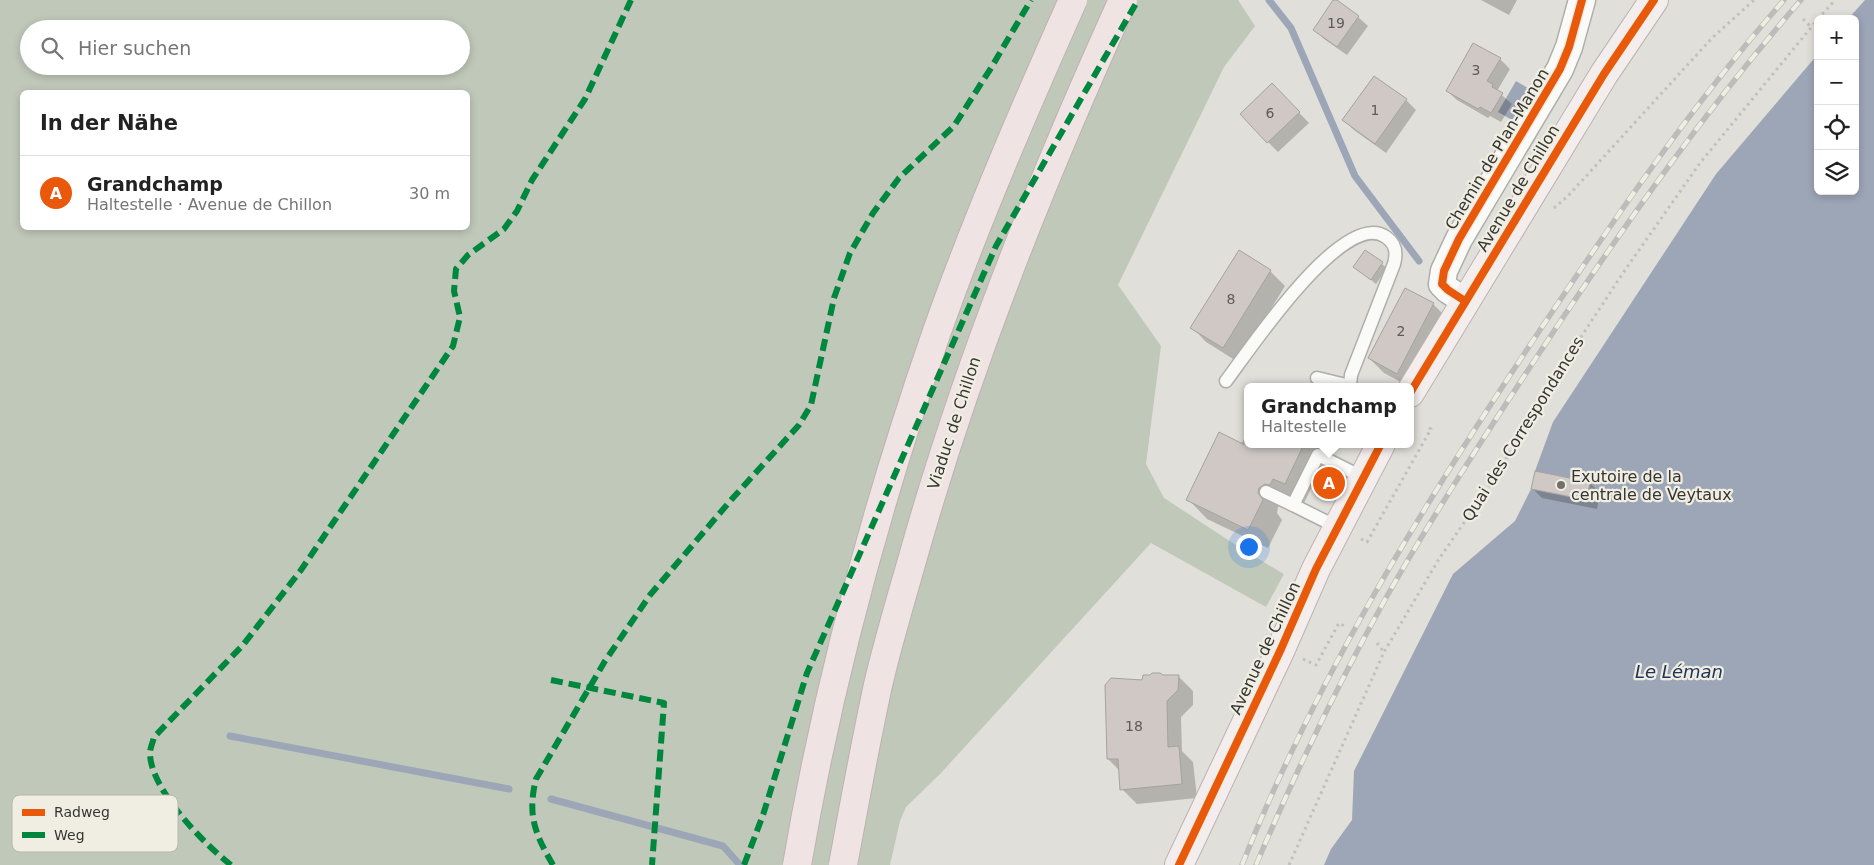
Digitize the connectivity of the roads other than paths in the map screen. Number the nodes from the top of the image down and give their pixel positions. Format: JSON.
{"nodes":[{"id":1,"x":1073,"y":0,"type":"edge"},
{"id":2,"x":1123,"y":0,"type":"edge"},
{"id":3,"x":1582,"y":0,"type":"edge"},
{"id":4,"x":1654,"y":0,"type":"edge"},
{"id":5,"x":1465,"y":301,"type":"junction"},
{"id":6,"x":1317,"y":378,"type":"dead end"},
{"id":7,"x":1226,"y":381,"type":"dead end"},
{"id":8,"x":1338,"y":383,"type":"edge"},
{"id":9,"x":1350,"y":383,"type":"edge"},
{"id":10,"x":1414,"y":386,"type":"edge"},
{"id":11,"x":1378,"y":448,"type":"edge"},
{"id":12,"x":1362,"y":478,"type":"junction"},
{"id":13,"x":1266,"y":492,"type":"dead end"},
{"id":14,"x":1293,"y":505,"type":"junction"},
{"id":15,"x":1337,"y":527,"type":"junction"},
{"id":16,"x":797,"y":865,"type":"edge"},
{"id":17,"x":843,"y":865,"type":"edge"},
{"id":18,"x":1179,"y":865,"type":"edge"}],
"edges":[{"from":1,"to":16,"type":"highway","bridge":true},
{"from":2,"to":17,"type":"highway","name":"Viaduc de Chillon","bridge":true},
{"from":3,"to":5,"type":"street","name":"Chemin de Plan-Manon"},
{"from":4,"to":5,"type":"main road","name":"Avenue de Chillon"},
{"from":5,"to":10,"type":"main road","name":"Avenue de Chillon"},
{"from":6,"to":8,"type":"lane"},
{"from":7,"to":9,"type":"lane"},
{"from":11,"to":12,"type":"main road","name":"Avenue de Chillon"},
{"from":12,"to":14,"type":"lane"},
{"from":12,"to":15,"type":"main road","name":"Avenue de Chillon"},
{"from":13,"to":14,"type":"lane"},
{"from":14,"to":15,"type":"lane"},
{"from":15,"to":18,"type":"main road","name":"Avenue de Chillon"}]}
